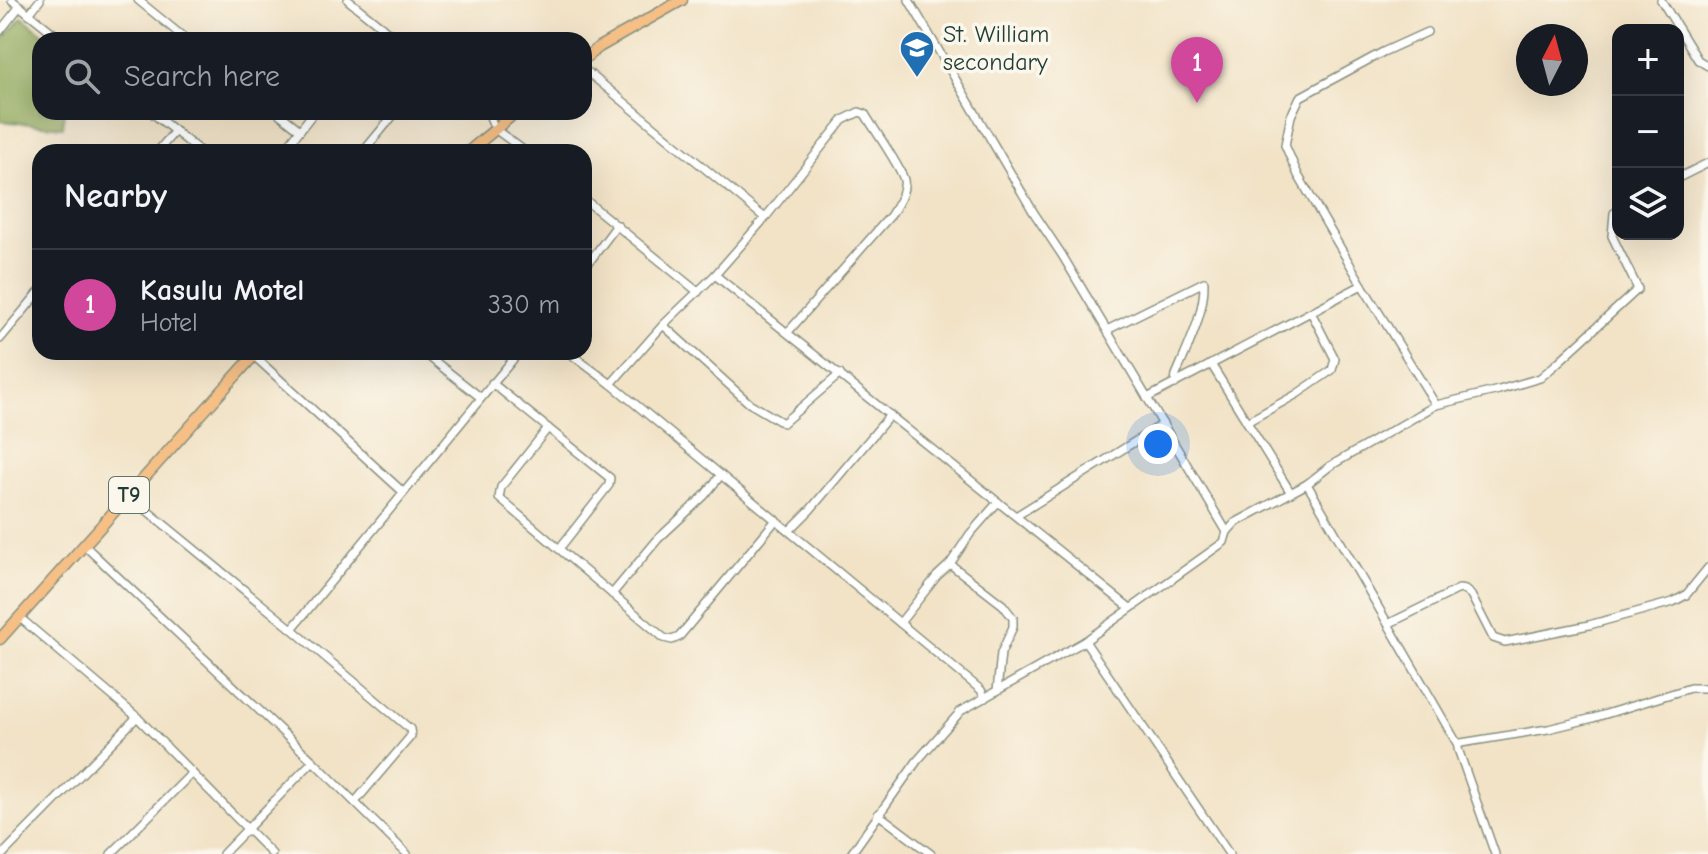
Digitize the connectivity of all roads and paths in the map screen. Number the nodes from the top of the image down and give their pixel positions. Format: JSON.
{"nodes":[{"id":1,"x":12,"y":0,"type":"edge"},
{"id":2,"x":40,"y":0,"type":"edge"},
{"id":3,"x":138,"y":0,"type":"edge"},
{"id":4,"x":348,"y":0,"type":"edge"},
{"id":5,"x":682,"y":0,"type":"edge"},
{"id":6,"x":909,"y":0,"type":"edge"},
{"id":7,"x":1661,"y":0,"type":"edge"},
{"id":8,"x":20,"y":6,"type":"junction"},
{"id":9,"x":29,"y":14,"type":"junction"},
{"id":10,"x":381,"y":26,"type":"junction"},
{"id":11,"x":0,"y":31,"type":"edge"},
{"id":12,"x":52,"y":32,"type":"edge"},
{"id":13,"x":177,"y":32,"type":"edge"},
{"id":14,"x":376,"y":32,"type":"edge"},
{"id":15,"x":388,"y":32,"type":"edge"},
{"id":16,"x":1427,"y":32,"type":"dead end"},
{"id":17,"x":592,"y":53,"type":"edge"},
{"id":18,"x":1707,"y":65,"type":"edge"},
{"id":19,"x":592,"y":76,"type":"edge"},
{"id":20,"x":161,"y":120,"type":"edge"},
{"id":21,"x":287,"y":120,"type":"edge"},
{"id":22,"x":308,"y":120,"type":"edge"},
{"id":23,"x":389,"y":120,"type":"edge"},
{"id":24,"x":491,"y":120,"type":"edge"},
{"id":25,"x":506,"y":120,"type":"edge"},
{"id":26,"x":495,"y":129,"type":"junction"},
{"id":27,"x":300,"y":130,"type":"junction"},
{"id":28,"x":175,"y":131,"type":"junction"},
{"id":29,"x":164,"y":144,"type":"edge"},
{"id":30,"x":191,"y":144,"type":"edge"},
{"id":31,"x":289,"y":144,"type":"edge"},
{"id":32,"x":370,"y":144,"type":"edge"},
{"id":33,"x":477,"y":144,"type":"edge"},
{"id":34,"x":515,"y":144,"type":"edge"},
{"id":35,"x":1708,"y":163,"type":"edge"},
{"id":36,"x":1684,"y":175,"type":"edge"},
{"id":37,"x":592,"y":205,"type":"edge"},
{"id":38,"x":765,"y":218,"type":"junction"},
{"id":39,"x":617,"y":225,"type":"junction"},
{"id":40,"x":1614,"y":240,"type":"edge"},
{"id":41,"x":592,"y":258,"type":"edge"},
{"id":42,"x":715,"y":275,"type":"junction"},
{"id":43,"x":1362,"y":285,"type":"junction"},
{"id":44,"x":698,"y":292,"type":"junction"},
{"id":45,"x":32,"y":301,"type":"edge"},
{"id":46,"x":1311,"y":312,"type":"junction"},
{"id":47,"x":663,"y":325,"type":"junction"},
{"id":48,"x":1107,"y":330,"type":"junction"},
{"id":49,"x":788,"y":332,"type":"junction"},
{"id":50,"x":0,"y":339,"type":"edge"},
{"id":51,"x":250,"y":360,"type":"edge"},
{"id":52,"x":261,"y":360,"type":"edge"},
{"id":53,"x":433,"y":360,"type":"edge"},
{"id":54,"x":512,"y":360,"type":"edge"},
{"id":55,"x":579,"y":360,"type":"edge"},
{"id":56,"x":1211,"y":364,"type":"junction"},
{"id":57,"x":840,"y":374,"type":"junction"},
{"id":58,"x":492,"y":383,"type":"junction"},
{"id":59,"x":611,"y":384,"type":"junction"},
{"id":60,"x":1175,"y":384,"type":"junction"},
{"id":61,"x":480,"y":397,"type":"junction"},
{"id":62,"x":1147,"y":398,"type":"junction"},
{"id":63,"x":1436,"y":405,"type":"junction"},
{"id":64,"x":890,"y":415,"type":"junction"},
{"id":65,"x":1247,"y":422,"type":"junction"},
{"id":66,"x":1163,"y":424,"type":"junction"},
{"id":67,"x":548,"y":428,"type":"junction"},
{"id":68,"x":721,"y":475,"type":"junction"},
{"id":69,"x":1307,"y":484,"type":"junction"},
{"id":70,"x":403,"y":492,"type":"junction"},
{"id":71,"x":1291,"y":493,"type":"junction"},
{"id":72,"x":128,"y":495,"type":"junction"},
{"id":73,"x":998,"y":502,"type":"junction"},
{"id":74,"x":1016,"y":516,"type":"junction"},
{"id":75,"x":776,"y":520,"type":"junction"},
{"id":76,"x":789,"y":531,"type":"junction"},
{"id":77,"x":1227,"y":532,"type":"junction"},
{"id":78,"x":84,"y":545,"type":"junction"},
{"id":79,"x":559,"y":549,"type":"junction"},
{"id":80,"x":950,"y":564,"type":"junction"},
{"id":81,"x":1708,"y":568,"type":"edge"},
{"id":82,"x":612,"y":594,"type":"junction"},
{"id":83,"x":1130,"y":608,"type":"junction"},
{"id":84,"x":19,"y":617,"type":"junction"},
{"id":85,"x":900,"y":623,"type":"junction"},
{"id":86,"x":1388,"y":624,"type":"junction"},
{"id":87,"x":292,"y":629,"type":"junction"},
{"id":88,"x":0,"y":639,"type":"edge"},
{"id":89,"x":1085,"y":641,"type":"junction"},
{"id":90,"x":1708,"y":688,"type":"edge"},
{"id":91,"x":997,"y":691,"type":"junction"},
{"id":92,"x":985,"y":698,"type":"junction"},
{"id":93,"x":137,"y":717,"type":"junction"},
{"id":94,"x":1458,"y":745,"type":"junction"},
{"id":95,"x":313,"y":761,"type":"junction"},
{"id":96,"x":192,"y":773,"type":"junction"},
{"id":97,"x":355,"y":802,"type":"junction"},
{"id":98,"x":878,"y":814,"type":"junction"},
{"id":99,"x":247,"y":829,"type":"junction"},
{"id":100,"x":3,"y":854,"type":"edge"},
{"id":101,"x":111,"y":854,"type":"edge"},
{"id":102,"x":223,"y":854,"type":"edge"},
{"id":103,"x":272,"y":854,"type":"edge"},
{"id":104,"x":407,"y":854,"type":"edge"},
{"id":105,"x":851,"y":854,"type":"edge"},
{"id":106,"x":931,"y":854,"type":"edge"},
{"id":107,"x":1229,"y":854,"type":"edge"},
{"id":108,"x":1495,"y":854,"type":"edge"}],
"edges":[{"from":1,"to":8,"type":"street"},
{"from":2,"to":9,"type":"street"},
{"from":3,"to":13,"type":"street"},
{"from":4,"to":10,"type":"street"},
{"from":5,"to":17,"type":"highway"},
{"from":6,"to":48,"type":"street"},
{"from":7,"to":18,"type":"street"},
{"from":8,"to":9,"type":"street"},
{"from":8,"to":11,"type":"street"},
{"from":9,"to":12,"type":"street"},
{"from":10,"to":14,"type":"street"},
{"from":10,"to":15,"type":"street"},
{"from":16,"to":43,"type":"street"},
{"from":19,"to":38,"type":"street"},
{"from":20,"to":28,"type":"street"},
{"from":21,"to":27,"type":"street"},
{"from":22,"to":27,"type":"street"},
{"from":23,"to":32,"type":"street"},
{"from":24,"to":26,"type":"street"},
{"from":25,"to":26,"type":"highway"},
{"from":26,"to":33,"type":"highway"},
{"from":26,"to":34,"type":"street"},
{"from":27,"to":31,"type":"street"},
{"from":28,"to":29,"type":"street"},
{"from":28,"to":30,"type":"street"},
{"from":35,"to":36,"type":"street"},
{"from":37,"to":39,"type":"street"},
{"from":38,"to":42,"type":"street"},
{"from":38,"to":49,"type":"street"},
{"from":39,"to":41,"type":"street"},
{"from":39,"to":44,"type":"street"},
{"from":40,"to":63,"type":"street"},
{"from":42,"to":44,"type":"street"},
{"from":42,"to":49,"type":"street"},
{"from":43,"to":46,"type":"street"},
{"from":43,"to":63,"type":"street"},
{"from":44,"to":47,"type":"street"},
{"from":45,"to":50,"type":"street"},
{"from":46,"to":56,"type":"street"},
{"from":46,"to":65,"type":"street"},
{"from":47,"to":57,"type":"street"},
{"from":47,"to":59,"type":"street"},
{"from":48,"to":60,"type":"street"},
{"from":48,"to":62,"type":"street"},
{"from":49,"to":57,"type":"street"},
{"from":51,"to":72,"type":"highway","number":"T9"},
{"from":52,"to":70,"type":"street"},
{"from":53,"to":61,"type":"street"},
{"from":54,"to":58,"type":"street"},
{"from":55,"to":59,"type":"street"},
{"from":56,"to":60,"type":"street"},
{"from":56,"to":65,"type":"street"},
{"from":57,"to":64,"type":"street"},
{"from":58,"to":61,"type":"street"},
{"from":58,"to":67,"type":"street"},
{"from":59,"to":68,"type":"street"},
{"from":60,"to":62,"type":"street"},
{"from":61,"to":70,"type":"street"},
{"from":62,"to":66,"type":"street"},
{"from":63,"to":69,"type":"street"},
{"from":64,"to":73,"type":"street"},
{"from":64,"to":76,"type":"street"},
{"from":65,"to":71,"type":"street"},
{"from":66,"to":74,"type":"street"},
{"from":66,"to":77,"type":"street"},
{"from":67,"to":79,"type":"street"},
{"from":67,"to":79,"type":"street"},
{"from":68,"to":75,"type":"street"},
{"from":68,"to":82,"type":"street"},
{"from":69,"to":71,"type":"street"},
{"from":69,"to":86,"type":"street"},
{"from":70,"to":87,"type":"street"},
{"from":71,"to":77,"type":"street"},
{"from":72,"to":78,"type":"highway","number":"T9"},
{"from":72,"to":87,"type":"street"},
{"from":73,"to":74,"type":"street"},
{"from":73,"to":80,"type":"street"},
{"from":74,"to":83,"type":"street"},
{"from":75,"to":76,"type":"street"},
{"from":75,"to":82,"type":"street"},
{"from":76,"to":85,"type":"street"},
{"from":77,"to":83,"type":"street"},
{"from":78,"to":84,"type":"highway","number":"T9"},
{"from":78,"to":95,"type":"street"},
{"from":79,"to":82,"type":"street"},
{"from":80,"to":85,"type":"street"},
{"from":80,"to":91,"type":"street"},
{"from":81,"to":86,"type":"street"},
{"from":83,"to":89,"type":"street"},
{"from":84,"to":88,"type":"highway","number":"T9"},
{"from":84,"to":93,"type":"street"},
{"from":85,"to":92,"type":"street"},
{"from":86,"to":94,"type":"street"},
{"from":87,"to":97,"type":"street"},
{"from":89,"to":91,"type":"street"},
{"from":89,"to":107,"type":"street"},
{"from":90,"to":94,"type":"street"},
{"from":91,"to":92,"type":"street"},
{"from":92,"to":98,"type":"street"},
{"from":93,"to":96,"type":"street"},
{"from":93,"to":100,"type":"street"},
{"from":94,"to":108,"type":"street"},
{"from":95,"to":97,"type":"street"},
{"from":95,"to":99,"type":"street"},
{"from":96,"to":99,"type":"street"},
{"from":96,"to":101,"type":"street"},
{"from":97,"to":104,"type":"street"},
{"from":98,"to":105,"type":"street"},
{"from":98,"to":106,"type":"street"},
{"from":99,"to":102,"type":"street"},
{"from":99,"to":103,"type":"street"}]}
